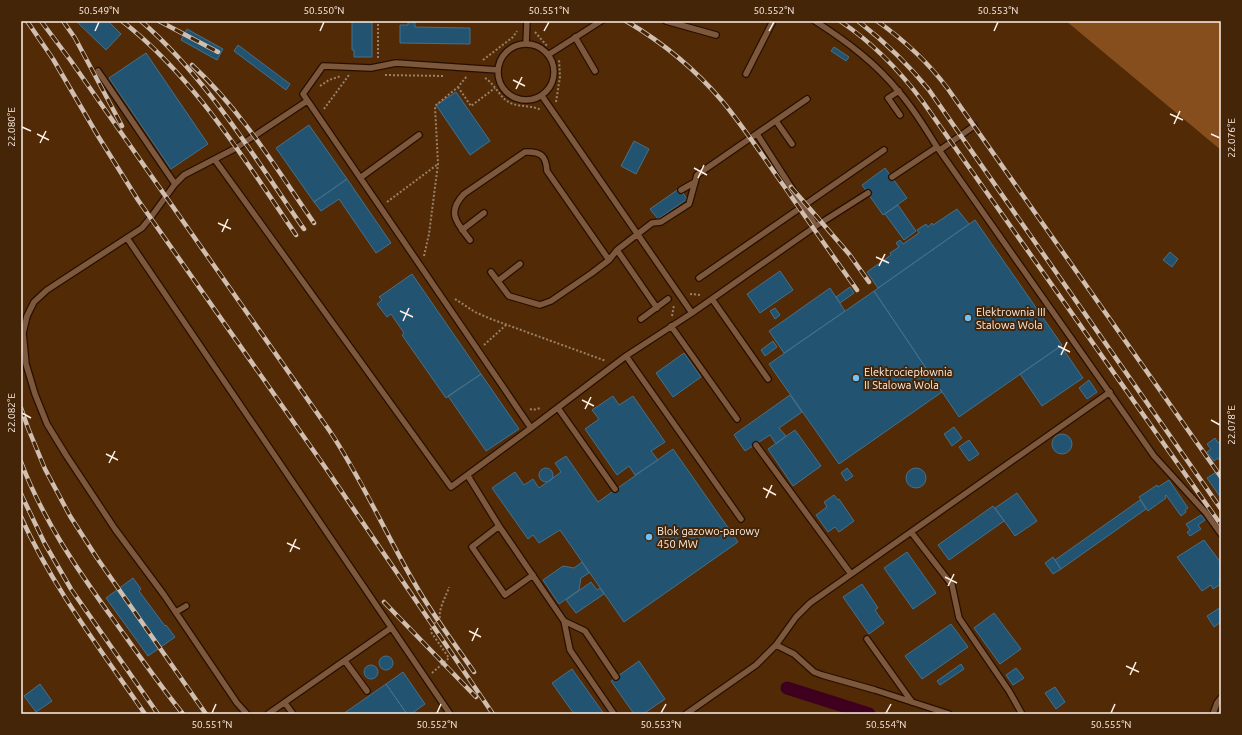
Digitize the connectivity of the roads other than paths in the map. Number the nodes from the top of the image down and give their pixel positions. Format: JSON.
{"nodes":[{"id":1,"x":527,"y":21,"type":"edge"},
{"id":2,"x":601,"y":21,"type":"edge"},
{"id":3,"x":666,"y":21,"type":"edge"},
{"id":4,"x":772,"y":21,"type":"edge"},
{"id":5,"x":815,"y":21,"type":"edge"},
{"id":6,"x":716,"y":35,"type":"dead end"},
{"id":7,"x":575,"y":37,"type":"junction"},
{"id":8,"x":526,"y":44,"type":"junction"},
{"id":9,"x":551,"y":54,"type":"junction"},
{"id":10,"x":498,"y":70,"type":"junction"},
{"id":11,"x":98,"y":71,"type":"dead end"},
{"id":12,"x":595,"y":71,"type":"dead end"},
{"id":13,"x":746,"y":74,"type":"dead end"},
{"id":14,"x":899,"y":90,"type":"junction"},
{"id":15,"x":542,"y":96,"type":"junction"},
{"id":16,"x":806,"y":99,"type":"dead end"},
{"id":17,"x":308,"y":101,"type":"junction"},
{"id":18,"x":900,"y":115,"type":"dead end"},
{"id":19,"x":776,"y":121,"type":"junction"},
{"id":20,"x":974,"y":126,"type":"dead end"},
{"id":21,"x":757,"y":134,"type":"junction"},
{"id":22,"x":419,"y":135,"type":"dead end"},
{"id":23,"x":792,"y":144,"type":"dead end"},
{"id":24,"x":939,"y":149,"type":"junction"},
{"id":25,"x":884,"y":150,"type":"dead end"},
{"id":26,"x":215,"y":160,"type":"junction"},
{"id":27,"x":892,"y":177,"type":"dead end"},
{"id":28,"x":360,"y":178,"type":"junction"},
{"id":29,"x":695,"y":182,"type":"junction"},
{"id":30,"x":175,"y":184,"type":"junction"},
{"id":31,"x":681,"y":190,"type":"dead end"},
{"id":32,"x":868,"y":193,"type":"dead end"},
{"id":33,"x":803,"y":206,"type":"junction"},
{"id":34,"x":484,"y":214,"type":"dead end"},
{"id":35,"x":816,"y":226,"type":"junction"},
{"id":36,"x":462,"y":230,"type":"junction"},
{"id":37,"x":638,"y":235,"type":"junction"},
{"id":38,"x":127,"y":238,"type":"junction"},
{"id":39,"x":470,"y":240,"type":"dead end"},
{"id":40,"x":617,"y":250,"type":"junction"},
{"id":41,"x":609,"y":260,"type":"junction"},
{"id":42,"x":520,"y":264,"type":"dead end"},
{"id":43,"x":491,"y":272,"type":"dead end"},
{"id":44,"x":699,"y":278,"type":"dead end"},
{"id":45,"x":498,"y":281,"type":"junction"},
{"id":46,"x":711,"y":299,"type":"junction"},
{"id":47,"x":671,"y":300,"type":"road end"},
{"id":48,"x":657,"y":308,"type":"junction"},
{"id":49,"x":692,"y":313,"type":"junction"},
{"id":50,"x":641,"y":319,"type":"dead end"},
{"id":51,"x":671,"y":326,"type":"junction"},
{"id":52,"x":626,"y":356,"type":"junction"},
{"id":53,"x":768,"y":379,"type":"dead end"},
{"id":54,"x":1110,"y":392,"type":"junction"},
{"id":55,"x":558,"y":408,"type":"junction"},
{"id":56,"x":737,"y":419,"type":"dead end"},
{"id":57,"x":531,"y":428,"type":"junction"},
{"id":58,"x":756,"y":445,"type":"dead end"},
{"id":59,"x":468,"y":476,"type":"junction"},
{"id":60,"x":615,"y":489,"type":"dead end"},
{"id":61,"x":741,"y":519,"type":"dead end"},
{"id":62,"x":499,"y":526,"type":"junction"},
{"id":63,"x":911,"y":532,"type":"junction"},
{"id":64,"x":1221,"y":534,"type":"edge"},
{"id":65,"x":851,"y":574,"type":"junction"},
{"id":66,"x":533,"y":575,"type":"junction"},
{"id":67,"x":186,"y":606,"type":"dead end"},
{"id":68,"x":176,"y":612,"type":"junction"},
{"id":69,"x":564,"y":621,"type":"junction"},
{"id":70,"x":391,"y":628,"type":"junction"},
{"id":71,"x":867,"y":639,"type":"dead end"},
{"id":72,"x":776,"y":645,"type":"junction"},
{"id":73,"x":345,"y":660,"type":"junction"},
{"id":74,"x":616,"y":677,"type":"dead end"},
{"id":75,"x":367,"y":691,"type":"dead end"},
{"id":76,"x":1221,"y":698,"type":"edge"},
{"id":77,"x":912,"y":702,"type":"junction"},
{"id":78,"x":285,"y":703,"type":"junction"},
{"id":79,"x":247,"y":714,"type":"edge"},
{"id":80,"x":268,"y":714,"type":"edge"},
{"id":81,"x":293,"y":714,"type":"edge"},
{"id":82,"x":450,"y":714,"type":"edge"},
{"id":83,"x":614,"y":714,"type":"edge"},
{"id":84,"x":686,"y":714,"type":"edge"},
{"id":85,"x":949,"y":714,"type":"edge"},
{"id":86,"x":1022,"y":714,"type":"edge"},
{"id":87,"x":1213,"y":714,"type":"edge"}],
"edges":[{"from":1,"to":8,"type":"lane"},
{"from":2,"to":7,"type":"lane"},
{"from":3,"to":6,"type":"lane"},
{"from":4,"to":13,"type":"lane"},
{"from":5,"to":14,"type":"lane"},
{"from":7,"to":9,"type":"lane"},
{"from":7,"to":12,"type":"lane"},
{"from":8,"to":9,"type":"lane"},
{"from":8,"to":10,"type":"lane"},
{"from":9,"to":15,"type":"lane"},
{"from":10,"to":15,"type":"lane"},
{"from":10,"to":17,"type":"lane"},
{"from":11,"to":30,"type":"lane"},
{"from":14,"to":18,"type":"lane"},
{"from":14,"to":24,"type":"lane"},
{"from":15,"to":37,"type":"lane"},
{"from":16,"to":19,"type":"lane"},
{"from":17,"to":26,"type":"lane"},
{"from":17,"to":28,"type":"lane"},
{"from":19,"to":21,"type":"lane"},
{"from":19,"to":23,"type":"lane"},
{"from":20,"to":24,"type":"lane"},
{"from":21,"to":29,"type":"lane"},
{"from":21,"to":33,"type":"lane"},
{"from":22,"to":28,"type":"lane"},
{"from":24,"to":27,"type":"lane"},
{"from":24,"to":54,"type":"lane"},
{"from":25,"to":33,"type":"lane"},
{"from":26,"to":30,"type":"lane"},
{"from":26,"to":59,"type":"lane"},
{"from":28,"to":57,"type":"lane"},
{"from":29,"to":31,"type":"lane"},
{"from":29,"to":37,"type":"lane"},
{"from":30,"to":38,"type":"lane"},
{"from":32,"to":35,"type":"lane"},
{"from":33,"to":35,"type":"lane"},
{"from":33,"to":44,"type":"lane"},
{"from":34,"to":36,"type":"lane"},
{"from":35,"to":46,"type":"lane"},
{"from":36,"to":39,"type":"lane"},
{"from":36,"to":41,"type":"lane"},
{"from":37,"to":40,"type":"lane"},
{"from":37,"to":49,"type":"lane"},
{"from":38,"to":68,"type":"lane"},
{"from":38,"to":70,"type":"lane"},
{"from":40,"to":41,"type":"lane"},
{"from":40,"to":48,"type":"lane"},
{"from":41,"to":45,"type":"lane"},
{"from":42,"to":45,"type":"lane"},
{"from":43,"to":45,"type":"lane"},
{"from":46,"to":49,"type":"lane"},
{"from":46,"to":53,"type":"lane"},
{"from":47,"to":48,"type":"lane"},
{"from":48,"to":50,"type":"lane"},
{"from":49,"to":51,"type":"lane"},
{"from":51,"to":52,"type":"lane"},
{"from":51,"to":56,"type":"lane"},
{"from":52,"to":55,"type":"lane"},
{"from":52,"to":61,"type":"lane"},
{"from":54,"to":63,"type":"lane"},
{"from":54,"to":64,"type":"lane"},
{"from":55,"to":57,"type":"lane"},
{"from":55,"to":60,"type":"lane"},
{"from":57,"to":59,"type":"lane"},
{"from":58,"to":65,"type":"lane"},
{"from":59,"to":62,"type":"lane"},
{"from":62,"to":66,"type":"lane"},
{"from":62,"to":66,"type":"lane"},
{"from":63,"to":65,"type":"lane"},
{"from":63,"to":86,"type":"lane"},
{"from":65,"to":72,"type":"lane"},
{"from":66,"to":69,"type":"lane"},
{"from":67,"to":68,"type":"lane"},
{"from":68,"to":79,"type":"lane"},
{"from":69,"to":74,"type":"lane"},
{"from":69,"to":83,"type":"lane"},
{"from":70,"to":73,"type":"lane"},
{"from":70,"to":82,"type":"lane"},
{"from":71,"to":77,"type":"lane"},
{"from":72,"to":77,"type":"lane"},
{"from":72,"to":84,"type":"lane"},
{"from":73,"to":75,"type":"lane"},
{"from":73,"to":78,"type":"lane"},
{"from":76,"to":87,"type":"lane"},
{"from":77,"to":85,"type":"lane"},
{"from":78,"to":80,"type":"lane"},
{"from":78,"to":81,"type":"lane"}]}
